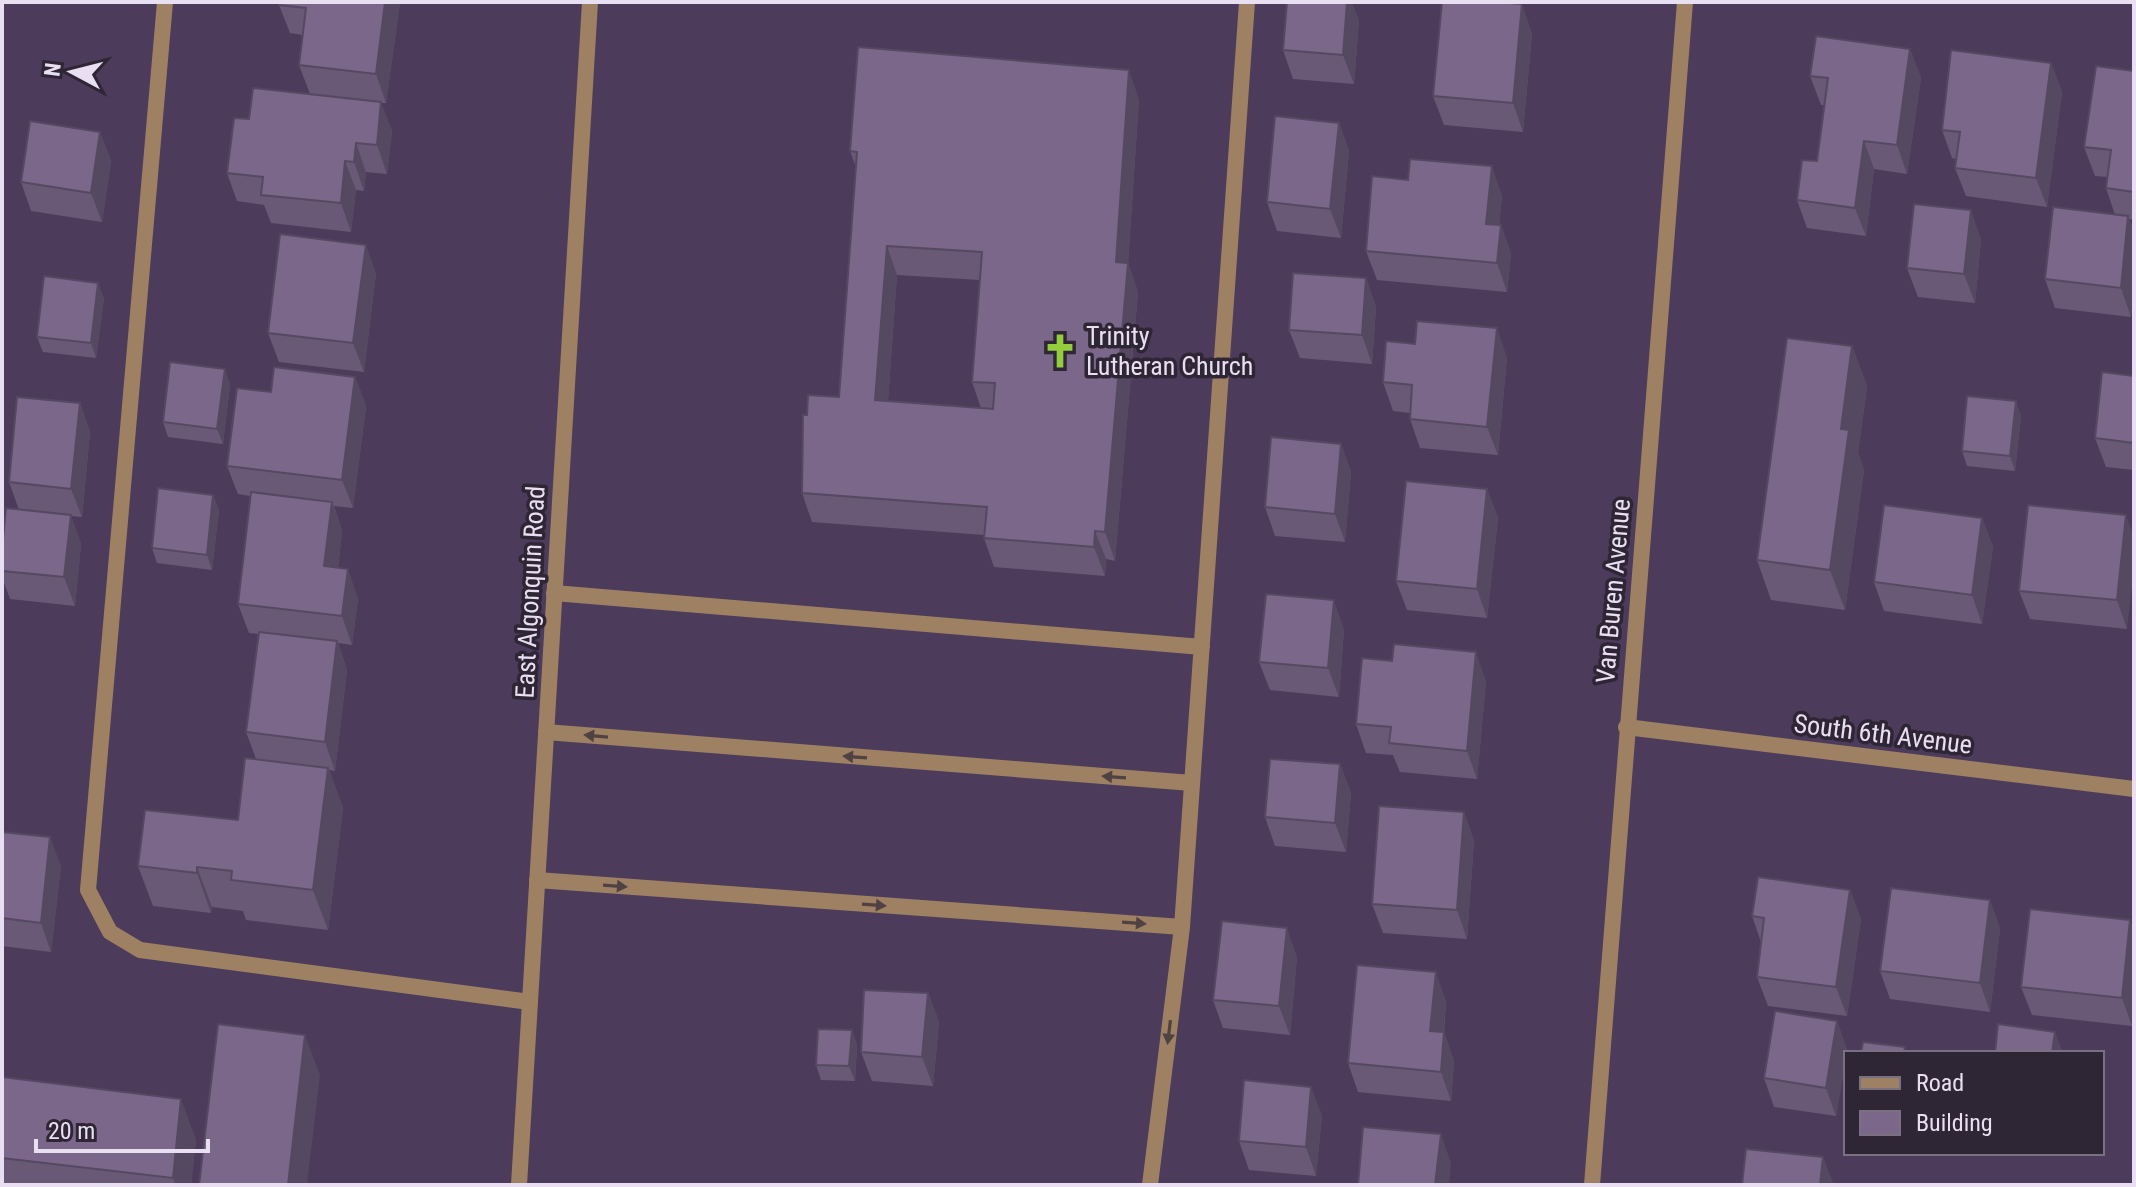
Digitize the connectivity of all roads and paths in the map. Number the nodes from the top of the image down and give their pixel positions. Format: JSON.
{"nodes":[{"id":1,"x":165,"y":2,"type":"edge"},
{"id":2,"x":590,"y":2,"type":"edge"},
{"id":3,"x":1247,"y":2,"type":"edge"},
{"id":4,"x":1685,"y":2,"type":"edge"},
{"id":5,"x":554,"y":593,"type":"junction"},
{"id":6,"x":1202,"y":647,"type":"junction"},
{"id":7,"x":1626,"y":727,"type":"junction"},
{"id":8,"x":546,"y":732,"type":"junction"},
{"id":9,"x":1192,"y":783,"type":"junction"},
{"id":10,"x":2134,"y":789,"type":"edge"},
{"id":11,"x":537,"y":880,"type":"junction"},
{"id":12,"x":1182,"y":927,"type":"junction"},
{"id":13,"x":530,"y":1002,"type":"junction"},
{"id":14,"x":519,"y":1185,"type":"edge"},
{"id":15,"x":1150,"y":1185,"type":"edge"},
{"id":16,"x":1592,"y":1185,"type":"edge"}],
"edges":[{"from":1,"to":13,"type":"street"},
{"from":2,"to":5,"type":"street","name":"East Algonquin Road"},
{"from":3,"to":6,"type":"street"},
{"from":4,"to":7,"type":"street","name":"Van Buren Avenue"},
{"from":5,"to":6,"type":"street"},
{"from":5,"to":8,"type":"street","name":"East Algonquin Road"},
{"from":6,"to":9,"type":"street"},
{"from":7,"to":10,"type":"street","name":"South 6th Avenue"},
{"from":7,"to":16,"type":"street","name":"Van Buren Avenue"},
{"from":9,"to":8,"type":"street","one_way":true},
{"from":8,"to":11,"type":"street","name":"East Algonquin Road"},
{"from":9,"to":12,"type":"street"},
{"from":11,"to":12,"type":"street","one_way":true},
{"from":11,"to":13,"type":"street","name":"East Algonquin Road"},
{"from":12,"to":15,"type":"street","one_way":true},
{"from":13,"to":14,"type":"street","name":"East Algonquin Road"}]}
